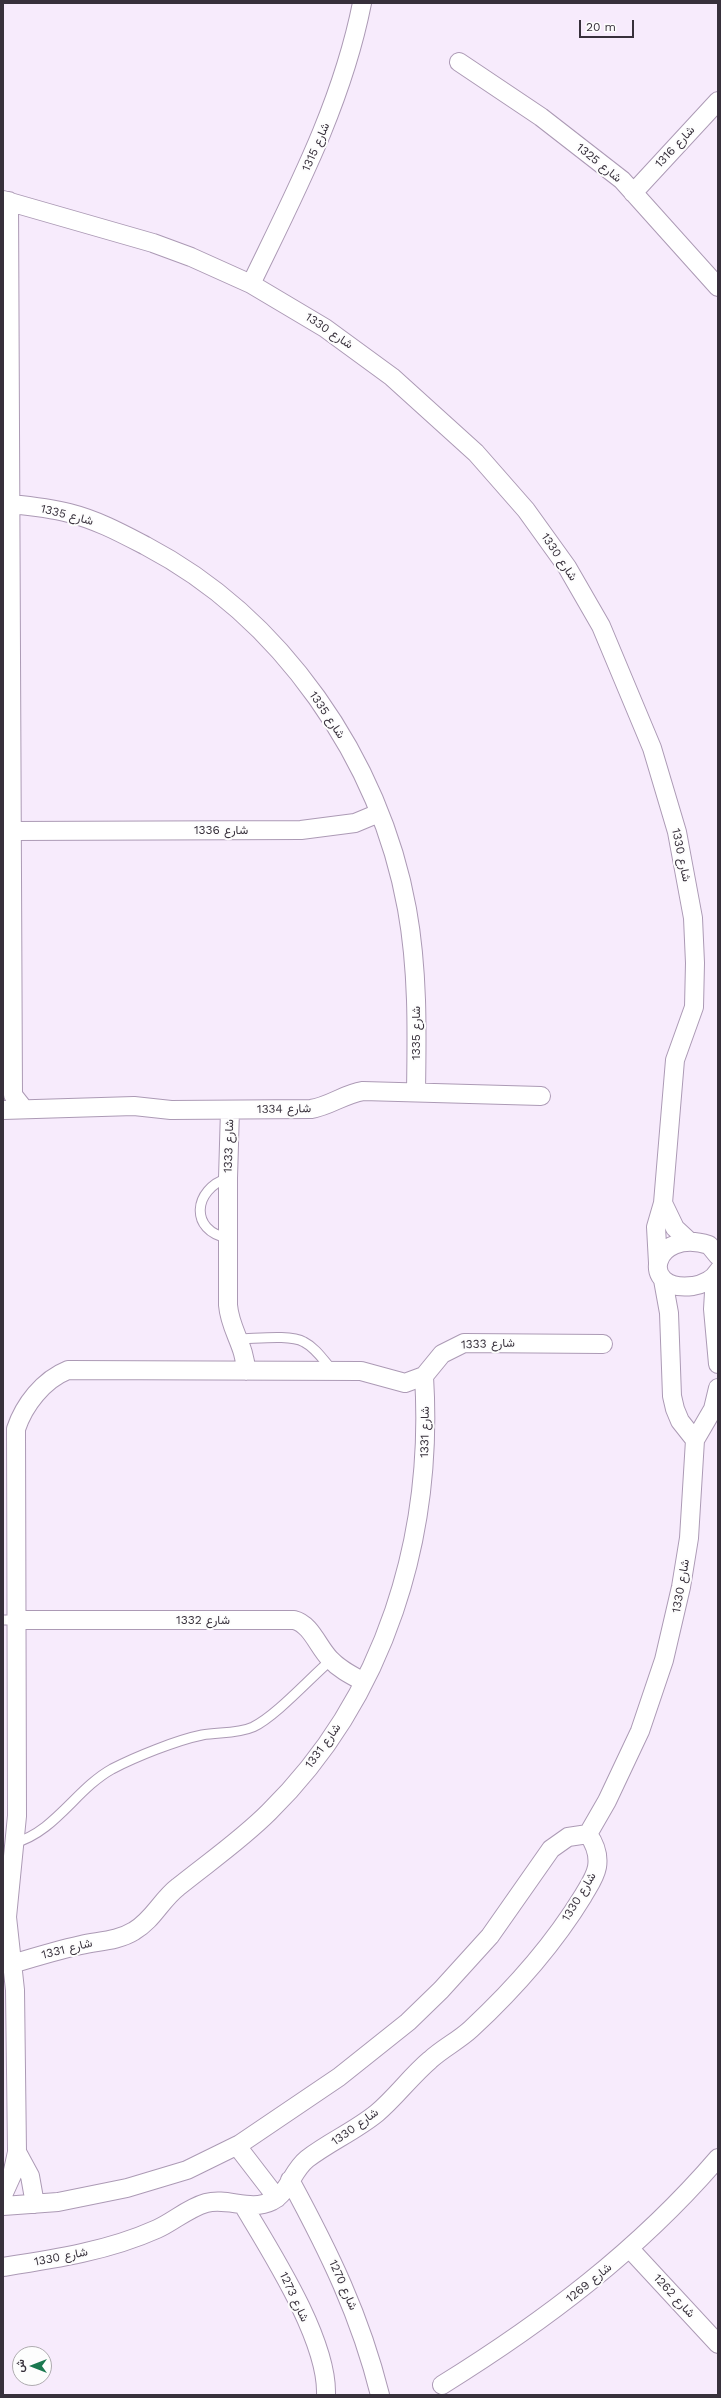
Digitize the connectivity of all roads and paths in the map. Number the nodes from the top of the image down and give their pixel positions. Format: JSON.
{"nodes":[{"id":1,"x":361,"y":3,"type":"edge"},
{"id":2,"x":460,"y":62,"type":"dead end"},
{"id":3,"x":718,"y":102,"type":"edge"},
{"id":4,"x":633,"y":193,"type":"junction"},
{"id":5,"x":6,"y":201,"type":"edge"},
{"id":6,"x":251,"y":284,"type":"junction"},
{"id":7,"x":718,"y":288,"type":"edge"},
{"id":8,"x":7,"y":455,"type":"edge"},
{"id":9,"x":11,"y":504,"type":"junction"},
{"id":10,"x":7,"y":656,"type":"edge"},
{"id":11,"x":379,"y":813,"type":"junction"},
{"id":12,"x":12,"y":831,"type":"junction"},
{"id":13,"x":416,"y":1091,"type":"junction"},
{"id":14,"x":541,"y":1096,"type":"dead end"},
{"id":15,"x":24,"y":1109,"type":"junction"},
{"id":16,"x":3,"y":1110,"type":"edge"},
{"id":17,"x":230,"y":1110,"type":"junction"},
{"id":18,"x":228,"y":1178,"type":"junction"},
{"id":19,"x":663,"y":1204,"type":"junction"},
{"id":20,"x":228,"y":1238,"type":"junction"},
{"id":21,"x":689,"y":1241,"type":"junction"},
{"id":22,"x":718,"y":1256,"type":"edge"},
{"id":23,"x":661,"y":1272,"type":"junction"},
{"id":24,"x":716,"y":1274,"type":"edge"},
{"id":25,"x":239,"y":1339,"type":"junction"},
{"id":26,"x":603,"y":1344,"type":"dead end"},
{"id":27,"x":718,"y":1364,"type":"edge"},
{"id":28,"x":246,"y":1371,"type":"junction"},
{"id":29,"x":333,"y":1371,"type":"junction"},
{"id":30,"x":424,"y":1376,"type":"junction"},
{"id":31,"x":718,"y":1388,"type":"edge"},
{"id":32,"x":695,"y":1440,"type":"junction"},
{"id":33,"x":10,"y":1620,"type":"edge"},
{"id":34,"x":331,"y":1660,"type":"junction"},
{"id":35,"x":364,"y":1682,"type":"junction"},
{"id":36,"x":10,"y":1747,"type":"edge"},
{"id":37,"x":588,"y":1834,"type":"junction"},
{"id":38,"x":14,"y":1844,"type":"junction"},
{"id":39,"x":12,"y":1964,"type":"junction"},
{"id":40,"x":237,"y":2146,"type":"junction"},
{"id":41,"x":17,"y":2152,"type":"junction"},
{"id":42,"x":718,"y":2158,"type":"edge"},
{"id":43,"x":290,"y":2180,"type":"junction"},
{"id":44,"x":3,"y":2195,"type":"edge"},
{"id":45,"x":277,"y":2198,"type":"junction"},
{"id":46,"x":35,"y":2204,"type":"junction"},
{"id":47,"x":243,"y":2205,"type":"junction"},
{"id":48,"x":3,"y":2206,"type":"edge"},
{"id":49,"x":630,"y":2249,"type":"junction"},
{"id":50,"x":3,"y":2267,"type":"edge"},
{"id":51,"x":718,"y":2344,"type":"edge"},
{"id":52,"x":442,"y":2385,"type":"dead end"},
{"id":53,"x":326,"y":2395,"type":"edge"},
{"id":54,"x":380,"y":2395,"type":"edge"}],
"edges":[{"from":1,"to":6,"type":"street","name":"شارع 1315"},
{"from":2,"to":4,"type":"street","name":"شارع 1325"},
{"from":3,"to":4,"type":"street","name":"شارع 1316"},
{"from":4,"to":7,"type":"street","name":"شارع 1325"},
{"from":5,"to":6,"type":"street","name":"شارع 1330"},
{"from":5,"to":8,"type":"street"},
{"from":6,"to":19,"type":"street","name":"شارع 1330"},
{"from":8,"to":9,"type":"street"},
{"from":9,"to":10,"type":"street"},
{"from":9,"to":11,"type":"street","name":"شارع 1335"},
{"from":10,"to":12,"type":"street"},
{"from":11,"to":12,"type":"street","name":"شارع 1336"},
{"from":11,"to":13,"type":"street","name":"شارع 1335"},
{"from":12,"to":15,"type":"street"},
{"from":13,"to":14,"type":"street","name":"شارع 1334"},
{"from":13,"to":17,"type":"street","name":"شارع 1334"},
{"from":15,"to":16,"type":"street","name":"شارع 1334"},
{"from":15,"to":17,"type":"street","name":"شارع 1334"},
{"from":17,"to":18,"type":"street","name":"شارع 1333"},
{"from":18,"to":20,"type":"street","name":"شارع 1333"},
{"from":18,"to":20,"type":"lane"},
{"from":19,"to":21,"type":"street"},
{"from":19,"to":23,"type":"street","name":"شارع 1330"},
{"from":20,"to":25,"type":"street","name":"شارع 1333"},
{"from":21,"to":22,"type":"street"},
{"from":21,"to":23,"type":"street"},
{"from":23,"to":24,"type":"street"},
{"from":23,"to":32,"type":"street","name":"شارع 1330"},
{"from":24,"to":27,"type":"street"},
{"from":25,"to":28,"type":"street","name":"شارع 1333"},
{"from":25,"to":29,"type":"lane"},
{"from":26,"to":30,"type":"street","name":"شارع 1333"},
{"from":28,"to":29,"type":"street"},
{"from":28,"to":33,"type":"street"},
{"from":29,"to":30,"type":"street"},
{"from":30,"to":35,"type":"street","name":"شارع 1331"},
{"from":31,"to":32,"type":"street","name":"شارع 1330"},
{"from":32,"to":37,"type":"street","name":"شارع 1330"},
{"from":33,"to":34,"type":"street","name":"شارع 1332"},
{"from":33,"to":36,"type":"street"},
{"from":34,"to":35,"type":"street","name":"شارع 1332"},
{"from":34,"to":38,"type":"lane"},
{"from":35,"to":39,"type":"street","name":"شارع 1331"},
{"from":36,"to":38,"type":"street"},
{"from":37,"to":40,"type":"street"},
{"from":37,"to":43,"type":"street","name":"شارع 1330"},
{"from":38,"to":39,"type":"street"},
{"from":39,"to":41,"type":"street"},
{"from":40,"to":45,"type":"street"},
{"from":40,"to":46,"type":"street"},
{"from":41,"to":44,"type":"street"},
{"from":41,"to":46,"type":"street"},
{"from":42,"to":49,"type":"street","name":"شارع 1269"},
{"from":43,"to":45,"type":"street","name":"شارع 1330"},
{"from":43,"to":54,"type":"street","name":"شارع 1270"},
{"from":45,"to":47,"type":"street","name":"شارع 1330"},
{"from":46,"to":48,"type":"street"},
{"from":47,"to":50,"type":"street","name":"شارع 1330"},
{"from":47,"to":53,"type":"street","name":"شارع 1273"},
{"from":49,"to":51,"type":"street","name":"شارع 1262"},
{"from":49,"to":52,"type":"street","name":"شارع 1269"}]}
